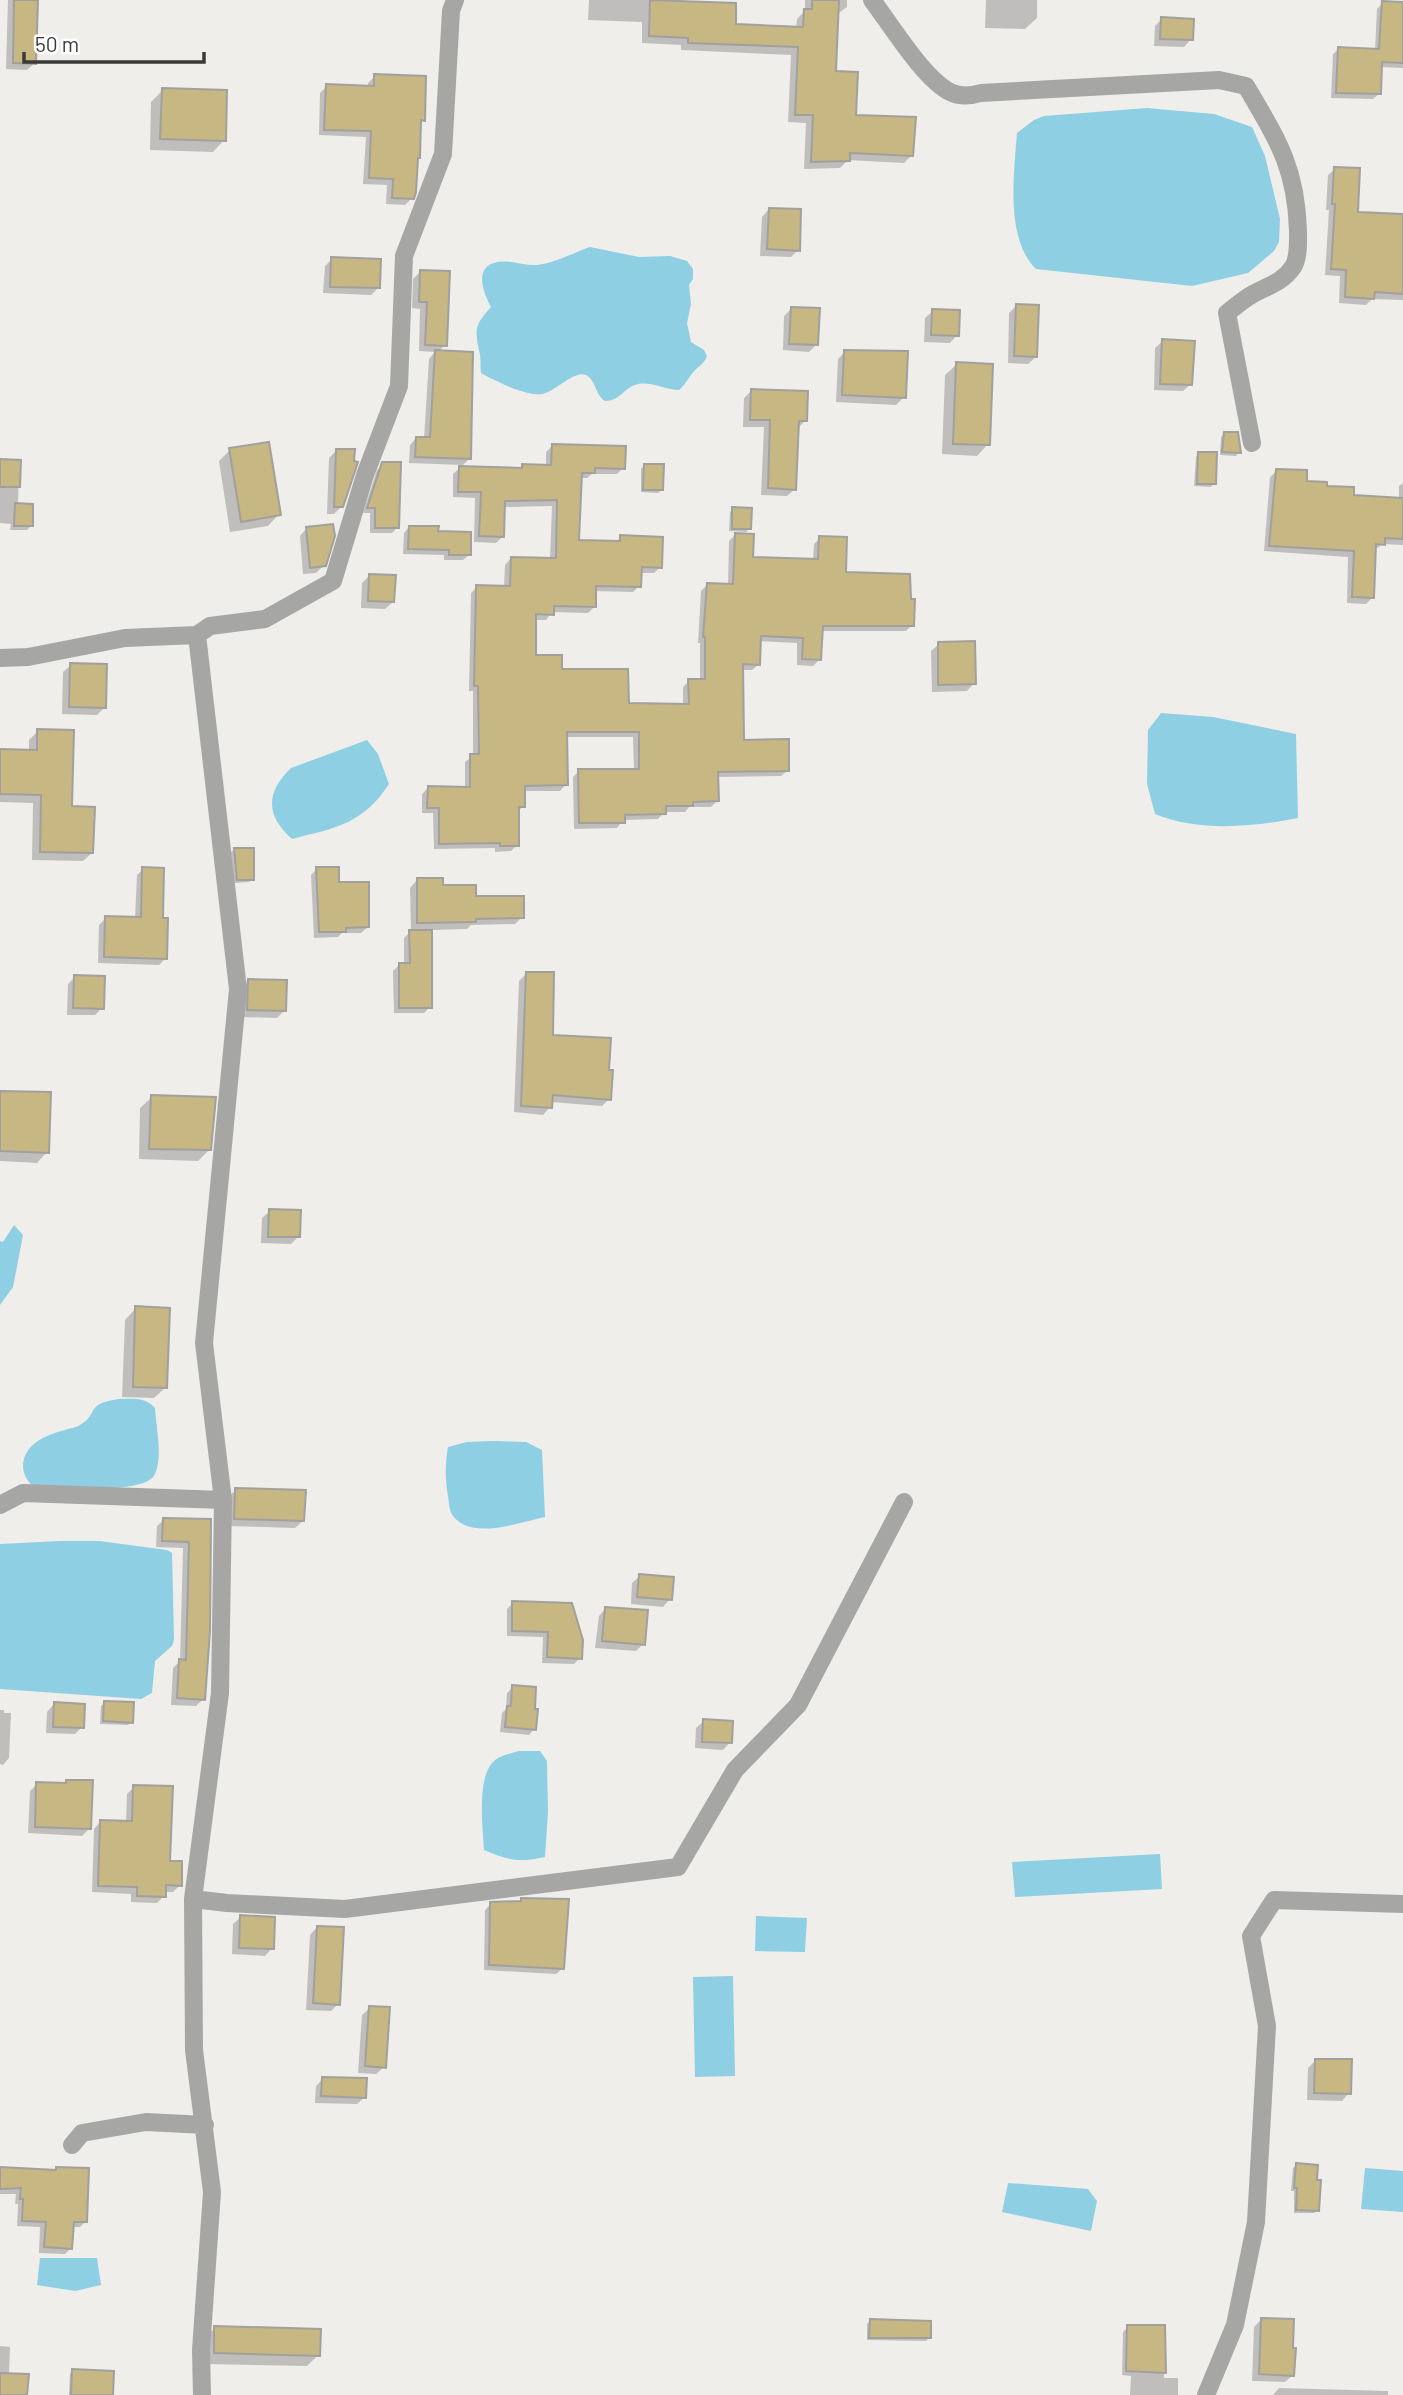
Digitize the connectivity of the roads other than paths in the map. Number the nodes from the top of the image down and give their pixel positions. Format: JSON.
{"nodes":[{"id":1,"x":455,"y":0,"type":"edge"},
{"id":2,"x":872,"y":0,"type":"edge"},
{"id":3,"x":1252,"y":443,"type":"dead end"},
{"id":4,"x":197,"y":635,"type":"junction"},
{"id":5,"x":0,"y":658,"type":"edge"},
{"id":6,"x":223,"y":1500,"type":"junction"},
{"id":7,"x":904,"y":1502,"type":"dead end"},
{"id":8,"x":0,"y":1505,"type":"edge"},
{"id":9,"x":193,"y":1899,"type":"junction"},
{"id":10,"x":1403,"y":1904,"type":"edge"},
{"id":11,"x":205,"y":2125,"type":"junction"},
{"id":12,"x":72,"y":2145,"type":"dead end"},
{"id":13,"x":202,"y":2395,"type":"edge"},
{"id":14,"x":1206,"y":2395,"type":"edge"}],
"edges":[{"from":1,"to":4,"type":"street"},
{"from":2,"to":3,"type":"street"},
{"from":4,"to":5,"type":"street"},
{"from":4,"to":6,"type":"street"},
{"from":6,"to":8,"type":"street"},
{"from":6,"to":9,"type":"street"},
{"from":7,"to":9,"type":"street"},
{"from":9,"to":11,"type":"street"},
{"from":10,"to":14,"type":"street"},
{"from":11,"to":12,"type":"street"},
{"from":11,"to":13,"type":"street"}]}
